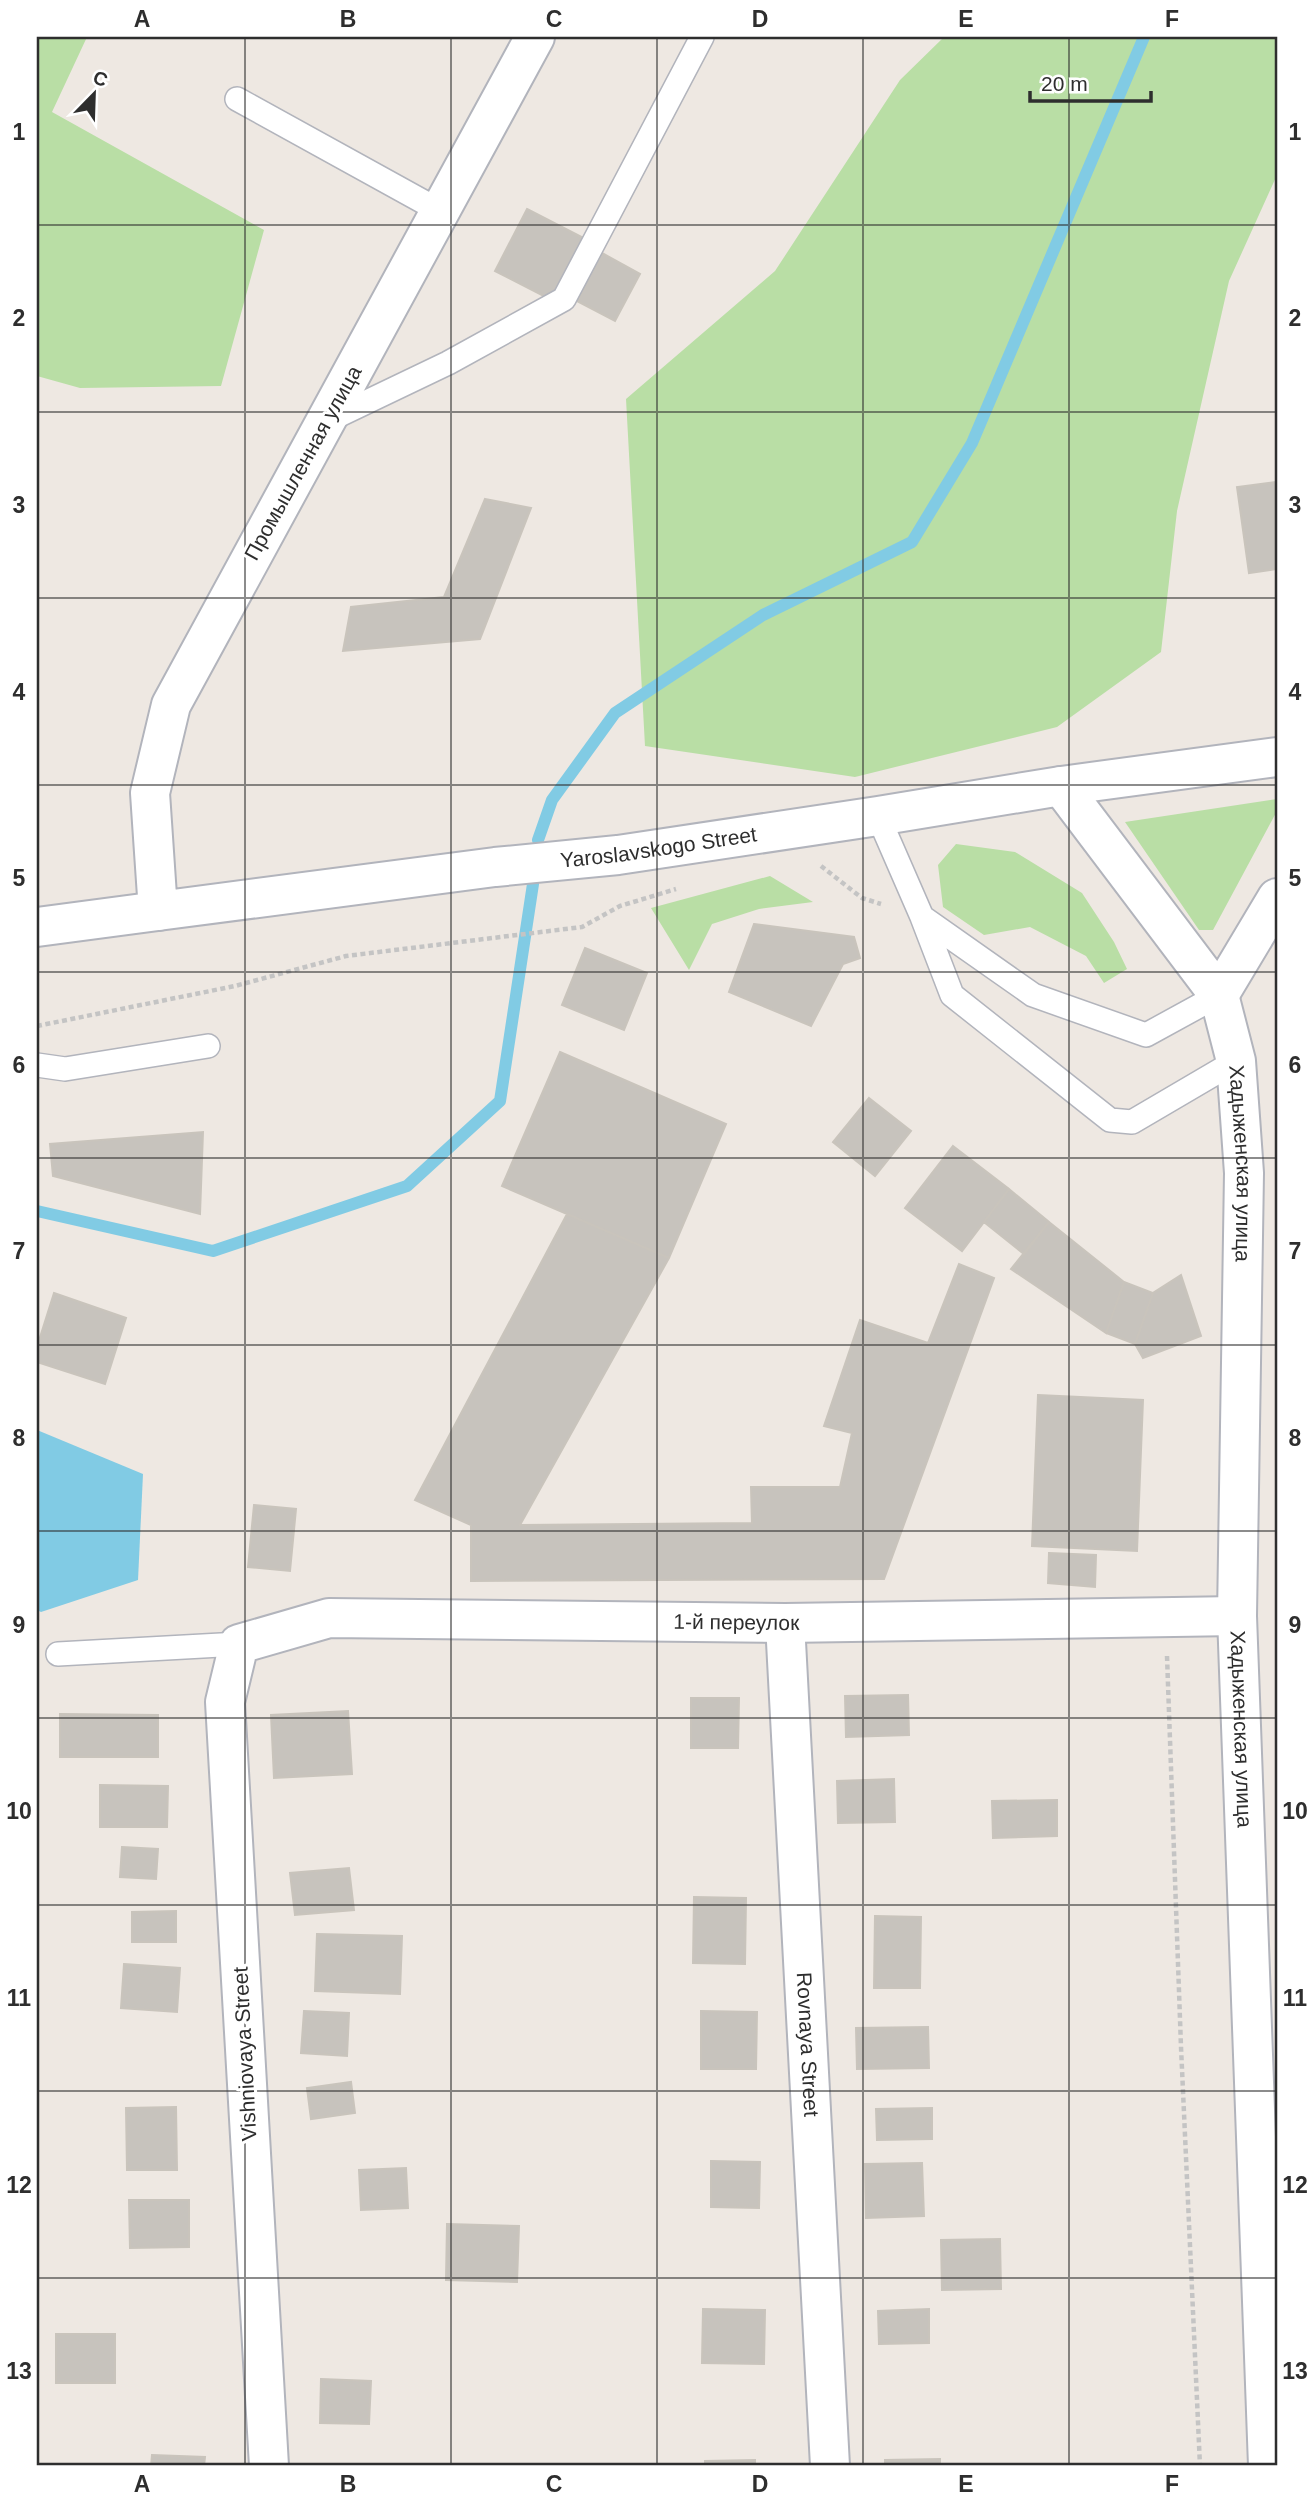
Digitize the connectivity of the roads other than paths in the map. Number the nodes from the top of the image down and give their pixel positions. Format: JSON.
{"nodes":[{"id":1,"x":535,"y":37,"type":"edge"},
{"id":2,"x":702,"y":37,"type":"edge"},
{"id":3,"x":237,"y":99,"type":"dead end"},
{"id":4,"x":440,"y":211,"type":"junction"},
{"id":5,"x":326,"y":422,"type":"junction"},
{"id":6,"x":1277,"y":757,"type":"edge"},
{"id":7,"x":1061,"y":786,"type":"junction"},
{"id":8,"x":878,"y":816,"type":"junction"},
{"id":9,"x":1277,"y":898,"type":"edge"},
{"id":10,"x":158,"y":911,"type":"junction"},
{"id":11,"x":922,"y":917,"type":"junction"},
{"id":12,"x":37,"y":927,"type":"edge"},
{"id":13,"x":1219,"y":995,"type":"junction"},
{"id":14,"x":208,"y":1046,"type":"dead end"},
{"id":15,"x":1236,"y":1060,"type":"junction"},
{"id":16,"x":37,"y":1065,"type":"edge"},
{"id":17,"x":1237,"y":1616,"type":"junction"},
{"id":18,"x":785,"y":1623,"type":"junction"},
{"id":19,"x":239,"y":1643,"type":"junction"},
{"id":20,"x":58,"y":1654,"type":"dead end"},
{"id":21,"x":269,"y":2466,"type":"edge"},
{"id":22,"x":831,"y":2466,"type":"edge"},
{"id":23,"x":1268,"y":2466,"type":"edge"}],
"edges":[{"from":1,"to":4,"type":"main road","name":"Промышленная улица"},
{"from":2,"to":5,"type":"lane"},
{"from":3,"to":4,"type":"lane"},
{"from":4,"to":5,"type":"main road","name":"Промышленная улица"},
{"from":5,"to":10,"type":"main road","name":"Промышленная улица"},
{"from":6,"to":7,"type":"main road","name":"Yaroslavskogo Street"},
{"from":7,"to":8,"type":"main road","name":"Yaroslavskogo Street"},
{"from":7,"to":13,"type":"main road","name":"Хадыженская улица"},
{"from":8,"to":10,"type":"main road","name":"Yaroslavskogo Street"},
{"from":8,"to":11,"type":"lane"},
{"from":9,"to":13,"type":"main road"},
{"from":10,"to":12,"type":"main road","name":"Yaroslavskogo Street"},
{"from":11,"to":13,"type":"lane"},
{"from":11,"to":15,"type":"lane"},
{"from":13,"to":15,"type":"main road","name":"Хадыженская улица"},
{"from":14,"to":16,"type":"lane"},
{"from":15,"to":17,"type":"main road","name":"Хадыженская улица"},
{"from":17,"to":18,"type":"main road","name":"1-й переулок"},
{"from":17,"to":23,"type":"main road","name":"Хадыженская улица"},
{"from":18,"to":19,"type":"main road","name":"1-й переулок"},
{"from":18,"to":22,"type":"main road","name":"Rovnaya Street"},
{"from":19,"to":20,"type":"lane"},
{"from":19,"to":21,"type":"main road","name":"Vishniovaya Street"}]}
